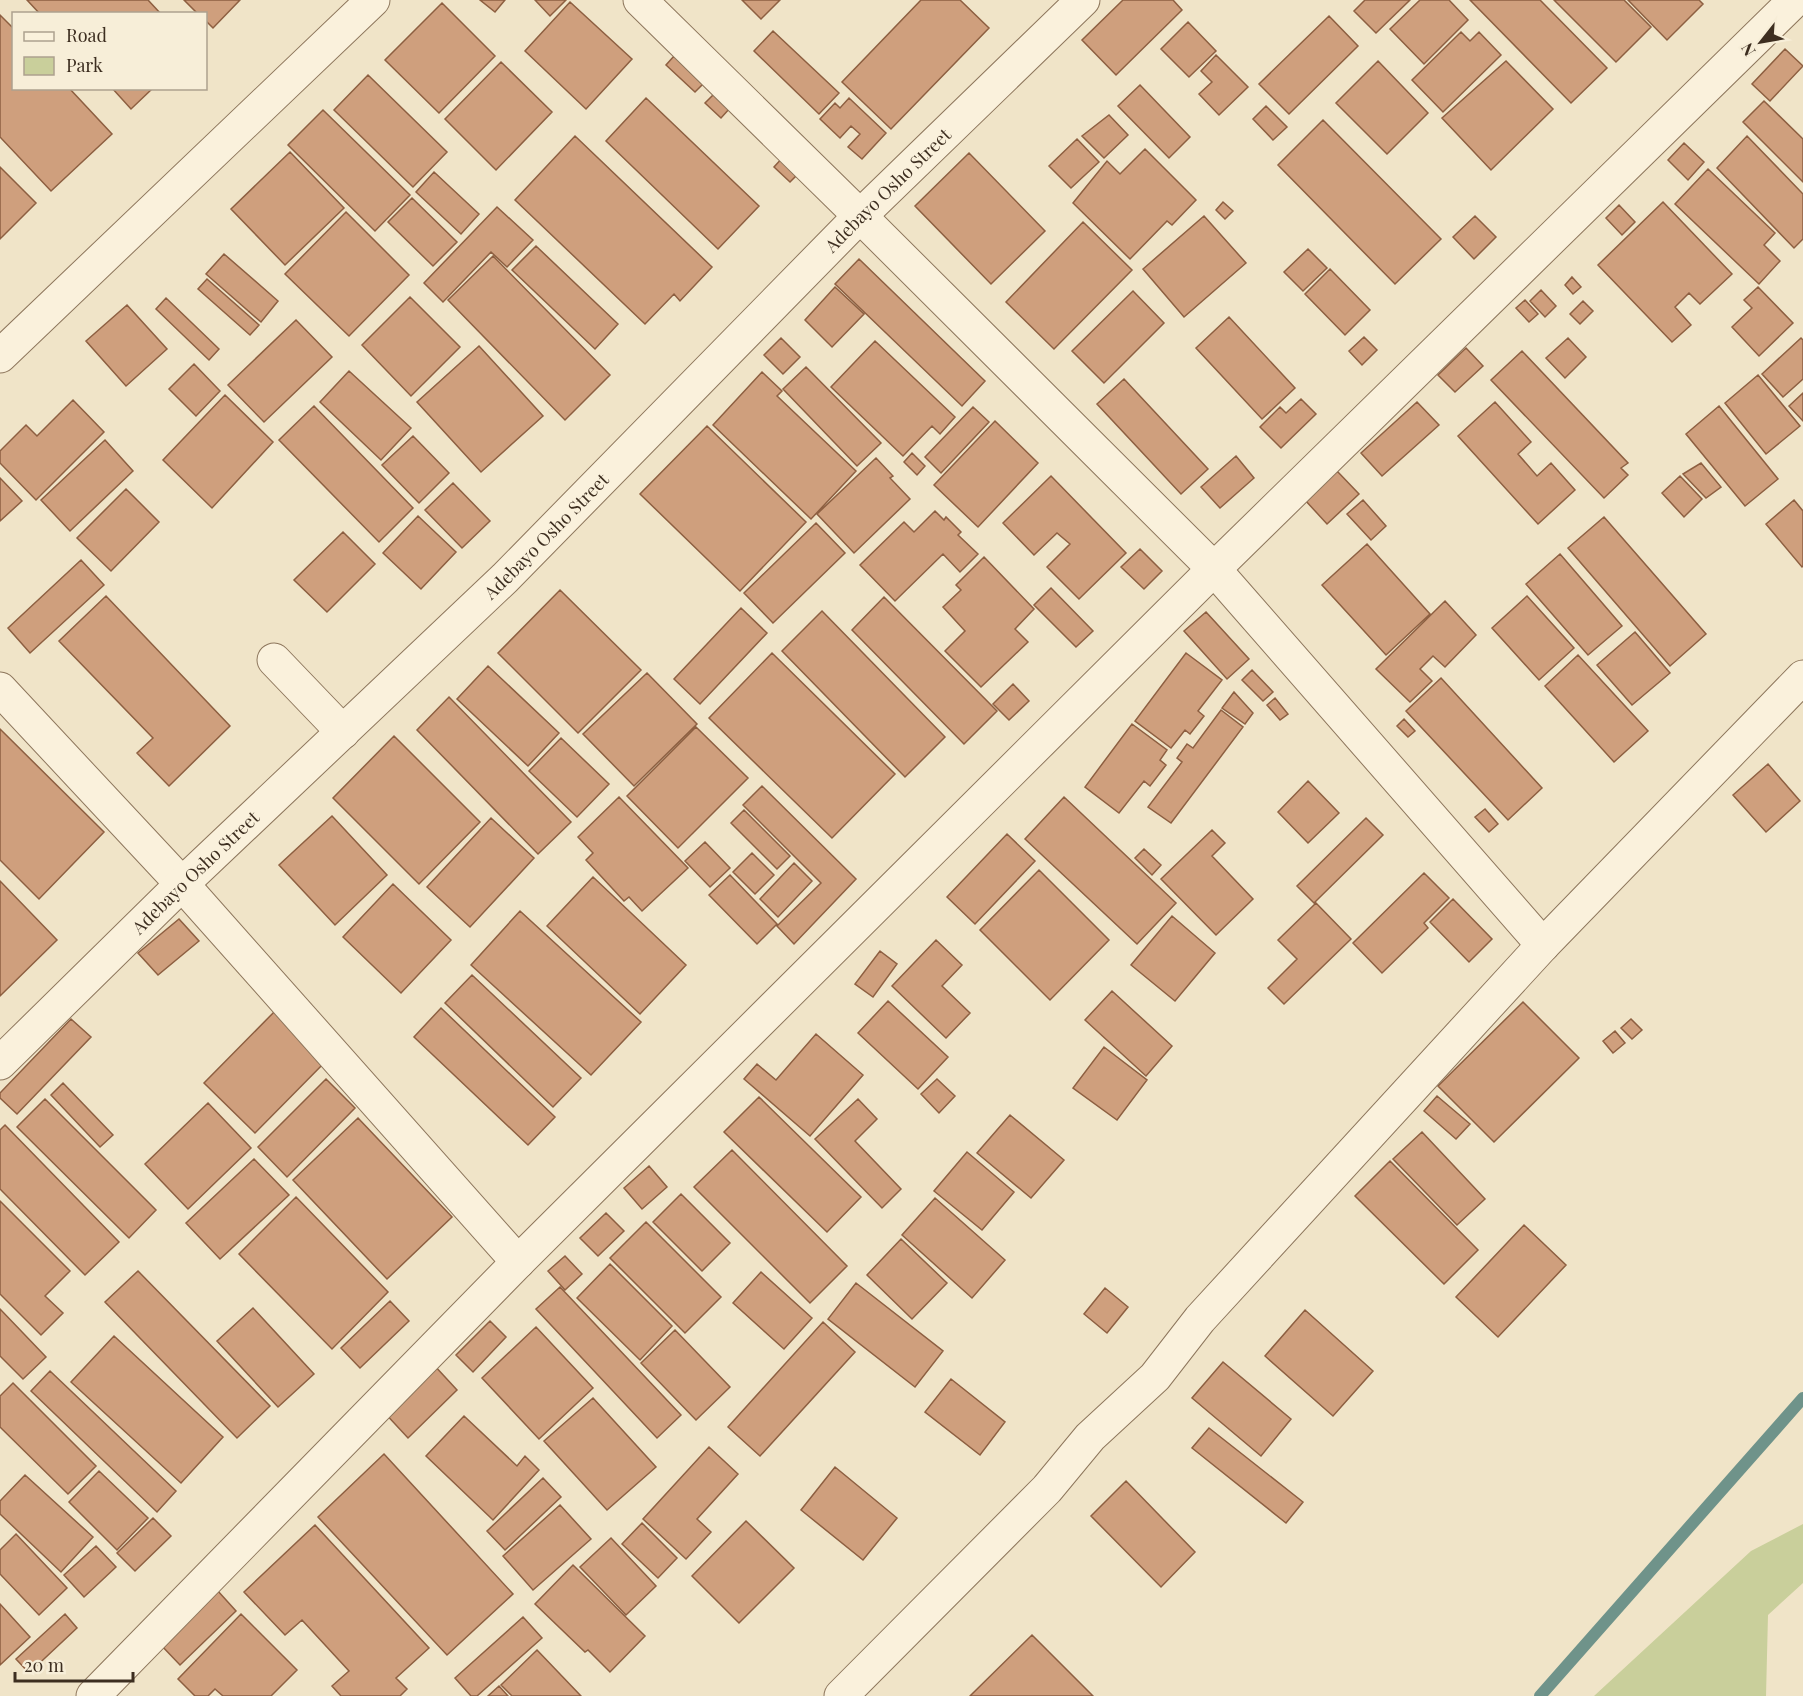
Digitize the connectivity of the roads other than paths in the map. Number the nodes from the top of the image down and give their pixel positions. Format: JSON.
{"nodes":[{"id":1,"x":373,"y":0,"type":"edge"},
{"id":2,"x":640,"y":0,"type":"edge"},
{"id":3,"x":1083,"y":0,"type":"edge"},
{"id":4,"x":1795,"y":0,"type":"edge"},
{"id":5,"x":860,"y":216,"type":"junction"},
{"id":6,"x":0,"y":356,"type":"edge"},
{"id":7,"x":1214,"y":569,"type":"junction"},
{"id":8,"x":274,"y":660,"type":"dead end"},
{"id":9,"x":1803,"y":677,"type":"edge"},
{"id":10,"x":0,"y":689,"type":"edge"},
{"id":11,"x":343,"y":732,"type":"junction"},
{"id":12,"x":182,"y":884,"type":"junction"},
{"id":13,"x":1543,"y":945,"type":"junction"},
{"id":14,"x":0,"y":1063,"type":"edge"},
{"id":15,"x":518,"y":1262,"type":"junction"},
{"id":16,"x":93,"y":1696,"type":"edge"},
{"id":17,"x":841,"y":1696,"type":"edge"}],
"edges":[{"from":1,"to":6,"type":"street"},
{"from":2,"to":5,"type":"street"},
{"from":3,"to":5,"type":"street","name":"Adebayo Osho Street"},
{"from":4,"to":7,"type":"street"},
{"from":5,"to":7,"type":"street"},
{"from":5,"to":11,"type":"street","name":"Adebayo Osho Street"},
{"from":7,"to":13,"type":"street"},
{"from":7,"to":15,"type":"street"},
{"from":8,"to":11,"type":"street"},
{"from":9,"to":13,"type":"street"},
{"from":10,"to":12,"type":"street"},
{"from":11,"to":12,"type":"street","name":"Adebayo Osho Street"},
{"from":12,"to":14,"type":"street","name":"Adebayo Osho Street"},
{"from":12,"to":15,"type":"street"},
{"from":13,"to":17,"type":"street"},
{"from":15,"to":16,"type":"street"}]}
